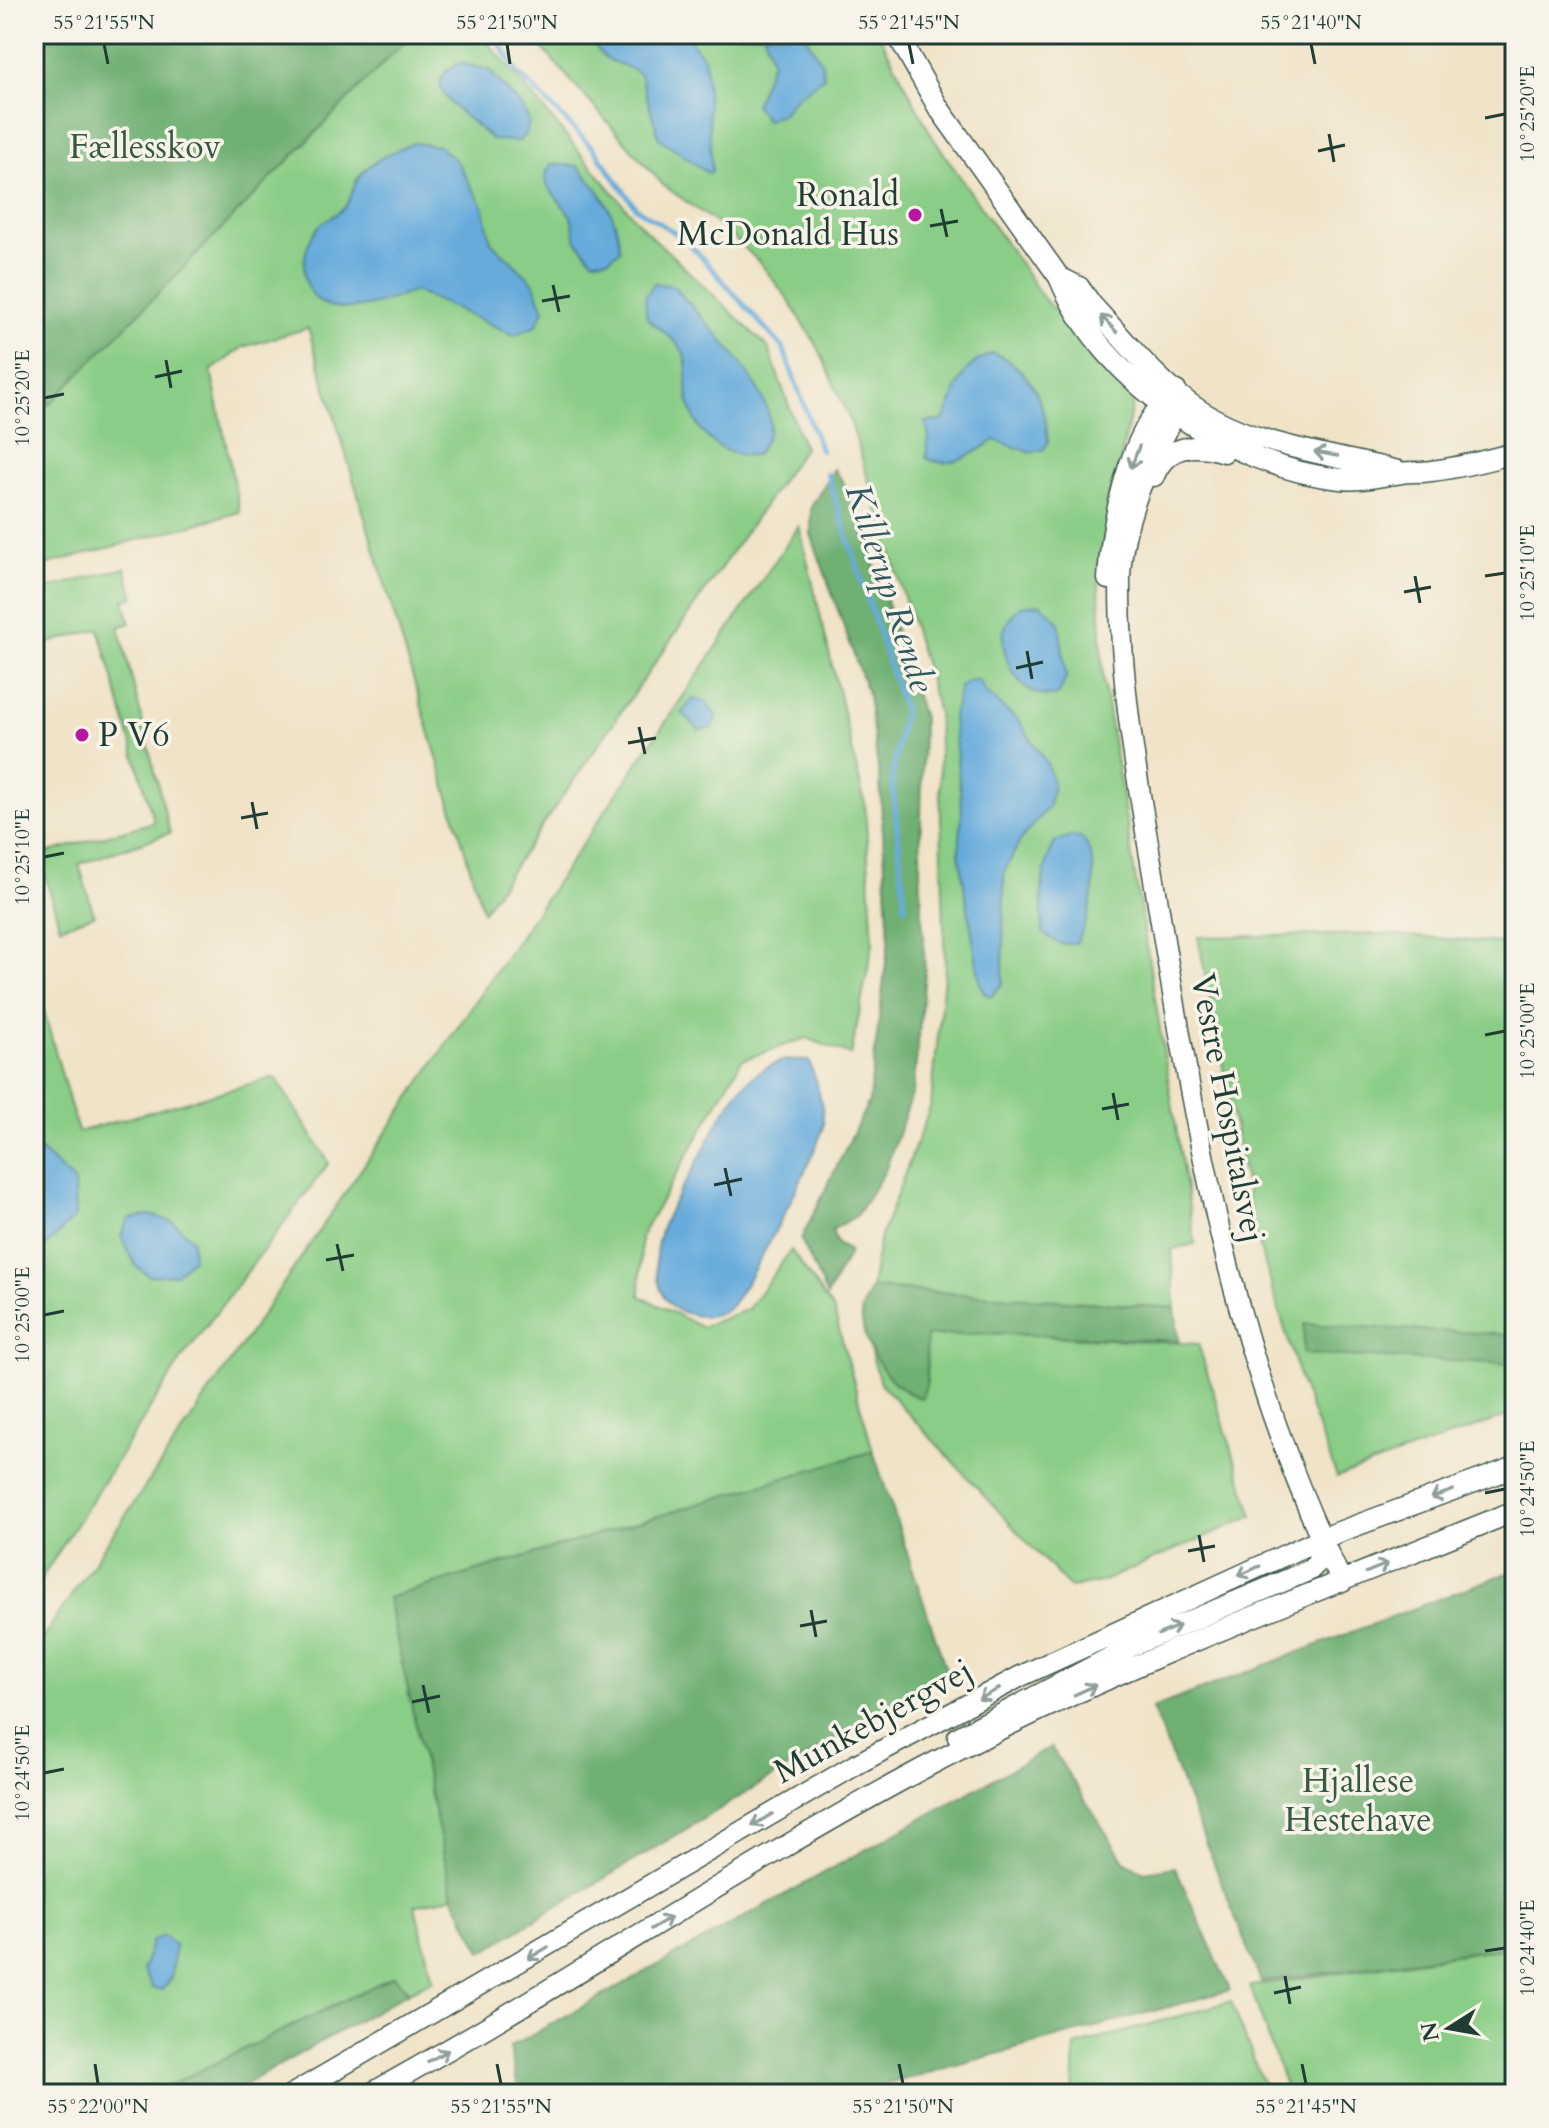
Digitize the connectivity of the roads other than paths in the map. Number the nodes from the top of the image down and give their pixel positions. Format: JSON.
{"nodes":[{"id":1,"x":897,"y":34,"type":"edge"},
{"id":2,"x":1171,"y":403,"type":"junction"},
{"id":3,"x":1515,"y":453,"type":"edge"},
{"id":4,"x":1276,"y":463,"type":"junction"},
{"id":5,"x":1402,"y":473,"type":"junction"},
{"id":6,"x":1121,"y":628,"type":"junction"},
{"id":7,"x":1515,"y":1467,"type":"edge"},
{"id":8,"x":1515,"y":1511,"type":"edge"},
{"id":9,"x":1320,"y":1539,"type":"junction"},
{"id":10,"x":1342,"y":1582,"type":"junction"},
{"id":11,"x":860,"y":1805,"type":"junction"},
{"id":12,"x":293,"y":2094,"type":"edge"},
{"id":13,"x":370,"y":2094,"type":"edge"}],
"edges":[{"from":1,"to":2,"type":"street"},
{"from":2,"to":4,"type":"street"},
{"from":5,"to":2,"type":"street","one_way":true},
{"from":2,"to":6,"type":"street","name":"Vestre Hospitalsvej"},
{"from":3,"to":5,"type":"street"},
{"from":4,"to":5,"type":"street"},
{"from":4,"to":6,"type":"street"},
{"from":6,"to":9,"type":"street","name":"Vestre Hospitalsvej"},
{"from":7,"to":9,"type":"street","name":"Munkebjergvej","one_way":true},
{"from":10,"to":8,"type":"street","name":"Munkebjergvej","one_way":true},
{"from":9,"to":10,"type":"street","name":"Vestre Hospitalsvej"},
{"from":11,"to":9,"type":"street","one_way":true},
{"from":9,"to":12,"type":"street","name":"Munkebjergvej","one_way":true},
{"from":11,"to":10,"type":"street","name":"Munkebjergvej","one_way":true},
{"from":13,"to":11,"type":"street","name":"Munkebjergvej","one_way":true}]}
